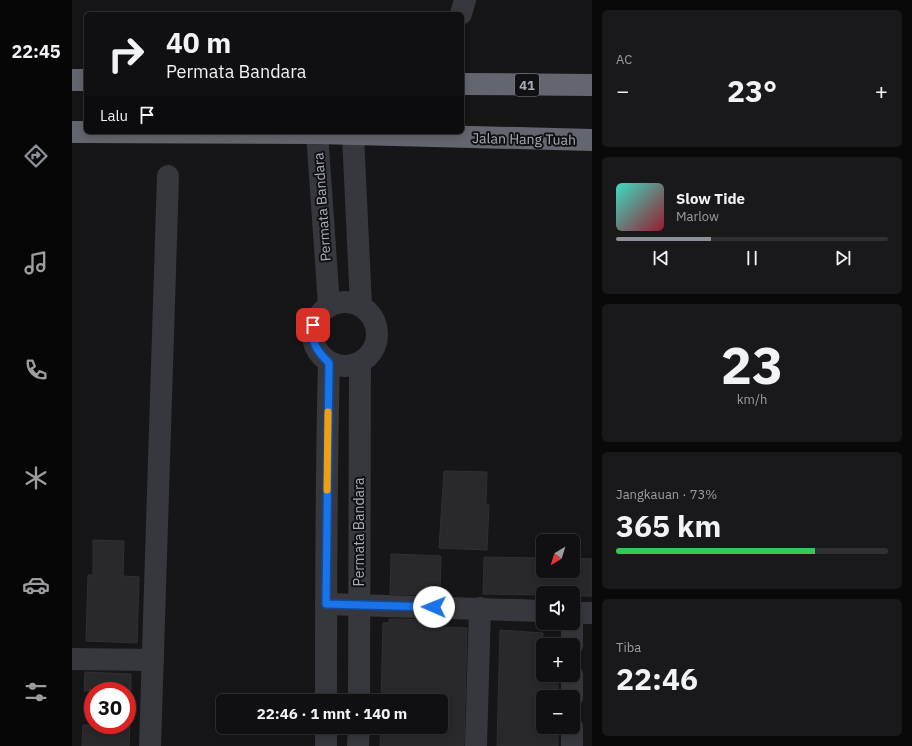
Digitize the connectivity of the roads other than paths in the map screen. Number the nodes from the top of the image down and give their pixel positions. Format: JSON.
{"nodes":[{"id":1,"x":465,"y":0,"type":"edge"},
{"id":2,"x":462,"y":12,"type":"edge"},
{"id":3,"x":72,"y":80,"type":"edge"},
{"id":4,"x":84,"y":80,"type":"edge"},
{"id":5,"x":464,"y":84,"type":"edge"},
{"id":6,"x":592,"y":85,"type":"edge"},
{"id":7,"x":72,"y":132,"type":"edge"},
{"id":8,"x":84,"y":132,"type":"edge"},
{"id":9,"x":317,"y":134,"type":"edge"},
{"id":10,"x":354,"y":134,"type":"joint"},
{"id":11,"x":592,"y":140,"type":"edge"},
{"id":12,"x":168,"y":176,"type":"dead end"},
{"id":13,"x":329,"y":305,"type":"junction"},
{"id":14,"x":361,"y":306,"type":"junction"},
{"id":15,"x":329,"y":363,"type":"junction"},
{"id":16,"x":360,"y":363,"type":"junction"},
{"id":17,"x":328,"y":506,"type":"junction"},
{"id":18,"x":359,"y":507,"type":"junction"},
{"id":19,"x":326,"y":604,"type":"junction"},
{"id":20,"x":359,"y":606,"type":"junction"},
{"id":21,"x":480,"y":608,"type":"junction"},
{"id":22,"x":536,"y":611,"type":"edge"},
{"id":23,"x":580,"y":613,"type":"edge"},
{"id":24,"x":592,"y":613,"type":"edge"},
{"id":25,"x":72,"y":659,"type":"edge"},
{"id":26,"x":153,"y":660,"type":"junction"},
{"id":27,"x":326,"y":694,"type":"edge"},
{"id":28,"x":359,"y":694,"type":"edge"},
{"id":29,"x":326,"y":734,"type":"edge"},
{"id":30,"x":358,"y":734,"type":"edge"},
{"id":31,"x":572,"y":734,"type":"edge"},
{"id":32,"x":150,"y":746,"type":"edge"},
{"id":33,"x":326,"y":746,"type":"edge"},
{"id":34,"x":358,"y":746,"type":"edge"},
{"id":35,"x":476,"y":746,"type":"edge"},
{"id":36,"x":572,"y":746,"type":"edge"}],
"edges":[{"from":1,"to":2,"type":"street"},
{"from":3,"to":4,"type":"highway"},
{"from":5,"to":6,"type":"highway","number":"41"},
{"from":7,"to":8,"type":"highway","name":"Jalan Hang Tuah"},
{"from":9,"to":13,"type":"street","name":"Permata Bandara"},
{"from":10,"to":11,"type":"highway","name":"Jalan Hang Tuah"},
{"from":10,"to":14,"type":"street"},
{"from":12,"to":26,"type":"street"},
{"from":13,"to":14,"type":"street"},
{"from":13,"to":15,"type":"street"},
{"from":14,"to":16,"type":"street"},
{"from":15,"to":16,"type":"street"},
{"from":15,"to":17,"type":"street"},
{"from":16,"to":18,"type":"street","name":"Permata Bandara"},
{"from":17,"to":18,"type":"street"},
{"from":17,"to":19,"type":"street"},
{"from":18,"to":20,"type":"street","name":"Permata Bandara"},
{"from":19,"to":20,"type":"street"},
{"from":19,"to":27,"type":"street"},
{"from":20,"to":21,"type":"street"},
{"from":20,"to":28,"type":"street","name":"Permata Bandara"},
{"from":21,"to":22,"type":"street"},
{"from":21,"to":35,"type":"street"},
{"from":23,"to":24,"type":"street"},
{"from":25,"to":26,"type":"street"},
{"from":26,"to":32,"type":"street"},
{"from":29,"to":33,"type":"street"},
{"from":30,"to":34,"type":"street"},
{"from":31,"to":36,"type":"street"}]}
